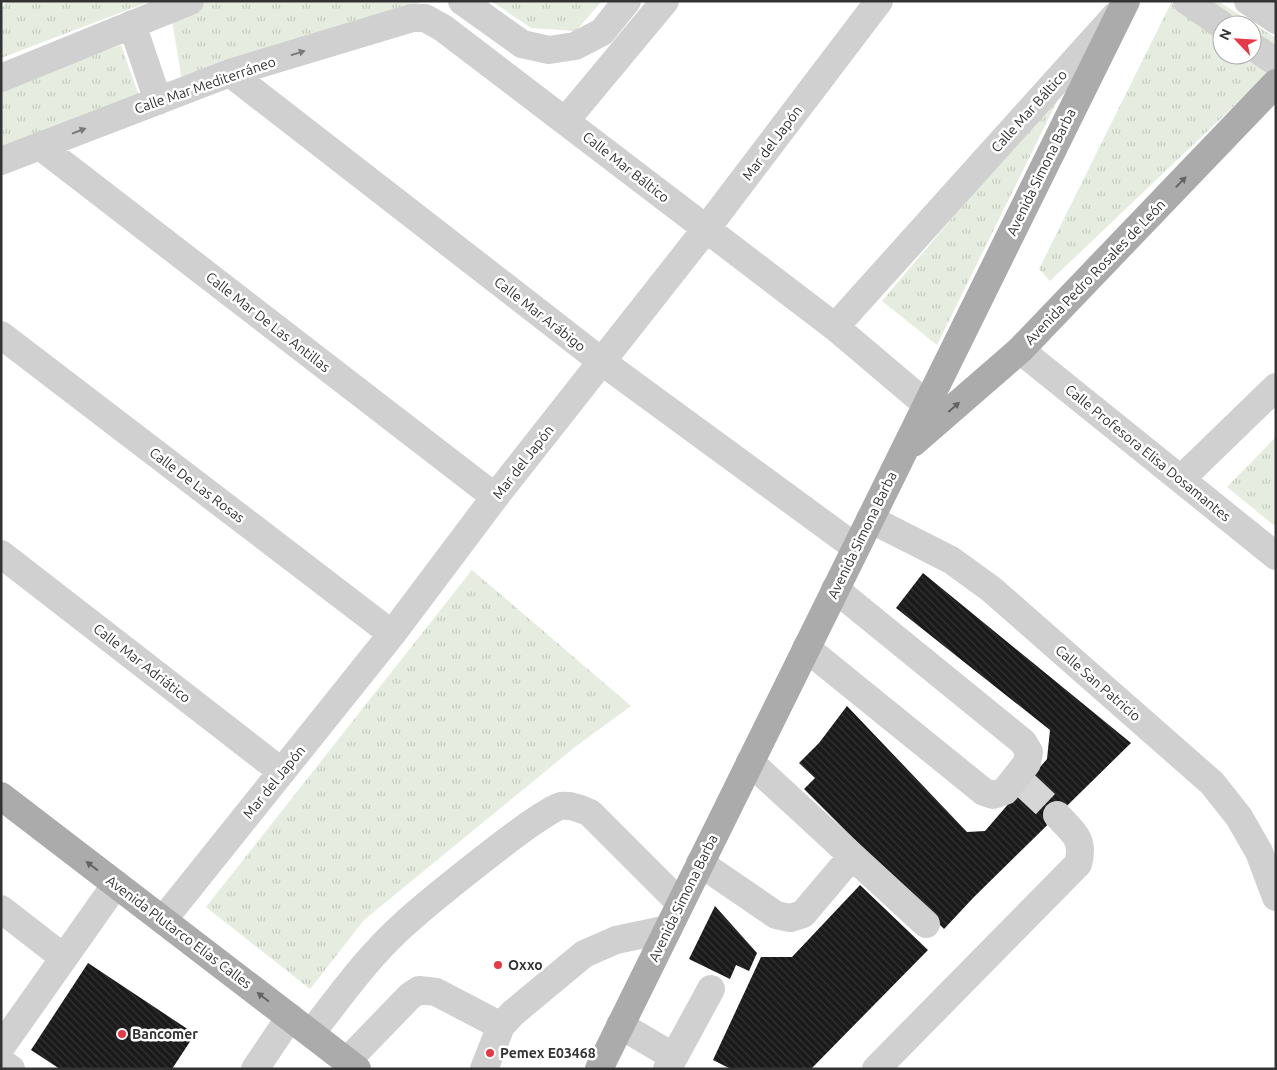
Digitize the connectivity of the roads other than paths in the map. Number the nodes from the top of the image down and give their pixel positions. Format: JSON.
{"nodes":[{"id":1,"x":190,"y":1,"type":"edge"},
{"id":2,"x":462,"y":1,"type":"edge"},
{"id":3,"x":627,"y":1,"type":"edge"},
{"id":4,"x":665,"y":1,"type":"edge"},
{"id":5,"x":879,"y":1,"type":"edge"},
{"id":6,"x":1187,"y":1,"type":"edge"},
{"id":7,"x":1248,"y":1,"type":"edge"},
{"id":8,"x":1125,"y":4,"type":"edge"},
{"id":9,"x":412,"y":18,"type":"joint"},
{"id":10,"x":1212,"y":19,"type":"edge"},
{"id":11,"x":1276,"y":20,"type":"edge"},
{"id":12,"x":132,"y":24,"type":"junction"},
{"id":13,"x":1262,"y":53,"type":"edge"},
{"id":14,"x":1276,"y":62,"type":"edge"},
{"id":15,"x":230,"y":73,"type":"junction"},
{"id":16,"x":1,"y":78,"type":"edge"},
{"id":17,"x":1276,"y":83,"type":"edge"},
{"id":18,"x":158,"y":100,"type":"junction"},
{"id":19,"x":566,"y":120,"type":"junction"},
{"id":20,"x":40,"y":146,"type":"junction"},
{"id":21,"x":1,"y":161,"type":"edge"},
{"id":22,"x":706,"y":229,"type":"junction"},
{"id":23,"x":835,"y":327,"type":"junction"},
{"id":24,"x":1,"y":335,"type":"edge"},
{"id":25,"x":1020,"y":350,"type":"junction"},
{"id":26,"x":601,"y":361,"type":"junction"},
{"id":27,"x":1276,"y":387,"type":"edge"},
{"id":28,"x":926,"y":404,"type":"junction"},
{"id":29,"x":904,"y":450,"type":"junction"},
{"id":30,"x":1181,"y":479,"type":"junction"},
{"id":31,"x":495,"y":498,"type":"junction"},
{"id":32,"x":870,"y":519,"type":"junction"},
{"id":33,"x":855,"y":547,"type":"junction"},
{"id":34,"x":1,"y":554,"type":"edge"},
{"id":35,"x":1276,"y":556,"type":"edge"},
{"id":36,"x":835,"y":590,"type":"junction"},
{"id":37,"x":392,"y":634,"type":"junction"},
{"id":38,"x":806,"y":648,"type":"junction"},
{"id":39,"x":750,"y":762,"type":"junction"},
{"id":40,"x":282,"y":772,"type":"junction"},
{"id":41,"x":1,"y":796,"type":"edge"},
{"id":42,"x":1057,"y":815,"type":"tunnel mouth"},
{"id":43,"x":852,"y":856,"type":"junction"},
{"id":44,"x":700,"y":863,"type":"junction"},
{"id":45,"x":116,"y":884,"type":"junction"},
{"id":46,"x":1276,"y":897,"type":"edge"},
{"id":47,"x":680,"y":903,"type":"junction"},
{"id":48,"x":1,"y":909,"type":"edge"},
{"id":49,"x":163,"y":920,"type":"junction"},
{"id":50,"x":926,"y":924,"type":"dead end"},
{"id":51,"x":668,"y":929,"type":"junction"},
{"id":52,"x":64,"y":958,"type":"junction"},
{"id":53,"x":711,"y":989,"type":"dead end"},
{"id":54,"x":290,"y":1017,"type":"junction"},
{"id":55,"x":620,"y":1025,"type":"junction"},
{"id":56,"x":502,"y":1026,"type":"junction"},
{"id":57,"x":311,"y":1034,"type":"junction"},
{"id":58,"x":1,"y":1047,"type":"edge"},
{"id":59,"x":1,"y":1062,"type":"edge"},
{"id":60,"x":670,"y":1063,"type":"edge"},
{"id":61,"x":352,"y":1065,"type":"edge"},
{"id":62,"x":11,"y":1069,"type":"edge"},
{"id":63,"x":255,"y":1069,"type":"edge"},
{"id":64,"x":484,"y":1069,"type":"edge"},
{"id":65,"x":599,"y":1069,"type":"edge"},
{"id":66,"x":876,"y":1069,"type":"edge"}],
"edges":[{"from":1,"to":12,"type":"street"},
{"from":2,"to":3,"type":"street"},
{"from":4,"to":19,"type":"street"},
{"from":5,"to":22,"type":"street","name":"Mar del Japón"},
{"from":6,"to":10,"type":"street"},
{"from":7,"to":11,"type":"street"},
{"from":8,"to":23,"type":"street","name":"Calle Mar Báltico"},
{"from":8,"to":28,"type":"main road","name":"Avenida Simona Barba"},
{"from":15,"to":9,"type":"street","name":"Calle Mar Mediterráneo","one_way":true},
{"from":9,"to":19,"type":"street","name":"Calle Mar Báltico"},
{"from":12,"to":16,"type":"street"},
{"from":12,"to":18,"type":"street"},
{"from":13,"to":14,"type":"street"},
{"from":15,"to":18,"type":"street","name":"Calle Mar Mediterráneo"},
{"from":15,"to":26,"type":"street","name":"Calle Mar Arábigo"},
{"from":25,"to":17,"type":"main road","name":"Avenida Pedro Rosales de León","one_way":true},
{"from":20,"to":18,"type":"street","name":"Calle Mar Mediterráneo","one_way":true},
{"from":19,"to":22,"type":"street","name":"Calle Mar Báltico"},
{"from":20,"to":21,"type":"street","name":"Calle Mar Mediterráneo"},
{"from":20,"to":31,"type":"street","name":"Calle Mar De Las Antillas"},
{"from":22,"to":23,"type":"street","name":"Calle Mar Báltico"},
{"from":22,"to":26,"type":"street","name":"Mar del Japón"},
{"from":23,"to":28,"type":"street","name":"Calle Mar Báltico"},
{"from":24,"to":37,"type":"street","name":"Calle De Las Rosas"},
{"from":29,"to":25,"type":"main road","name":"Avenida Pedro Rosales de León","one_way":true},
{"from":25,"to":30,"type":"street","name":"Calle Profesora Elisa Dosamantes"},
{"from":26,"to":31,"type":"street","name":"Mar del Japón"},
{"from":26,"to":33,"type":"street","name":"Calle Mar Arábigo"},
{"from":27,"to":30,"type":"street"},
{"from":28,"to":29,"type":"main road","name":"Avenida Simona Barba"},
{"from":29,"to":32,"type":"main road","name":"Avenida Simona Barba"},
{"from":30,"to":35,"type":"street","name":"Calle Profesora Elisa Dosamantes"},
{"from":31,"to":37,"type":"street","name":"Mar del Japón"},
{"from":32,"to":33,"type":"main road","name":"Avenida Simona Barba"},
{"from":32,"to":46,"type":"street","name":"Calle San Patricio"},
{"from":33,"to":36,"type":"main road","name":"Avenida Simona Barba"},
{"from":34,"to":40,"type":"street","name":"Calle Mar Adriático"},
{"from":36,"to":38,"type":"main road","name":"Avenida Simona Barba"},
{"from":36,"to":38,"type":"street"},
{"from":37,"to":40,"type":"street","name":"Mar del Japón"},
{"from":38,"to":39,"type":"main road","name":"Avenida Simona Barba"},
{"from":39,"to":43,"type":"street"},
{"from":39,"to":44,"type":"main road","name":"Avenida Simona Barba"},
{"from":40,"to":49,"type":"street","name":"Mar del Japón"},
{"from":45,"to":41,"type":"main road","name":"Avenida Plutarco Elías Calles","one_way":true},
{"from":42,"to":66,"type":"street"},
{"from":43,"to":44,"type":"street"},
{"from":43,"to":50,"type":"street"},
{"from":44,"to":47,"type":"main road","name":"Avenida Simona Barba"},
{"from":45,"to":49,"type":"main road","name":"Avenida Plutarco Elías Calles"},
{"from":45,"to":52,"type":"street"},
{"from":47,"to":51,"type":"main road","name":"Avenida Simona Barba"},
{"from":47,"to":57,"type":"street"},
{"from":48,"to":52,"type":"street"},
{"from":54,"to":49,"type":"main road","name":"Avenida Plutarco Elías Calles","one_way":true},
{"from":51,"to":55,"type":"main road","name":"Avenida Simona Barba"},
{"from":51,"to":56,"type":"street"},
{"from":52,"to":58,"type":"street"},
{"from":53,"to":60,"type":"street"},
{"from":54,"to":57,"type":"main road","name":"Avenida Plutarco Elías Calles"},
{"from":54,"to":63,"type":"street"},
{"from":55,"to":60,"type":"street"},
{"from":55,"to":65,"type":"main road","name":"Avenida Simona Barba"},
{"from":56,"to":61,"type":"street"},
{"from":56,"to":64,"type":"street"},
{"from":57,"to":61,"type":"main road","name":"Avenida Plutarco Elías Calles"},
{"from":59,"to":62,"type":"street"}]}
